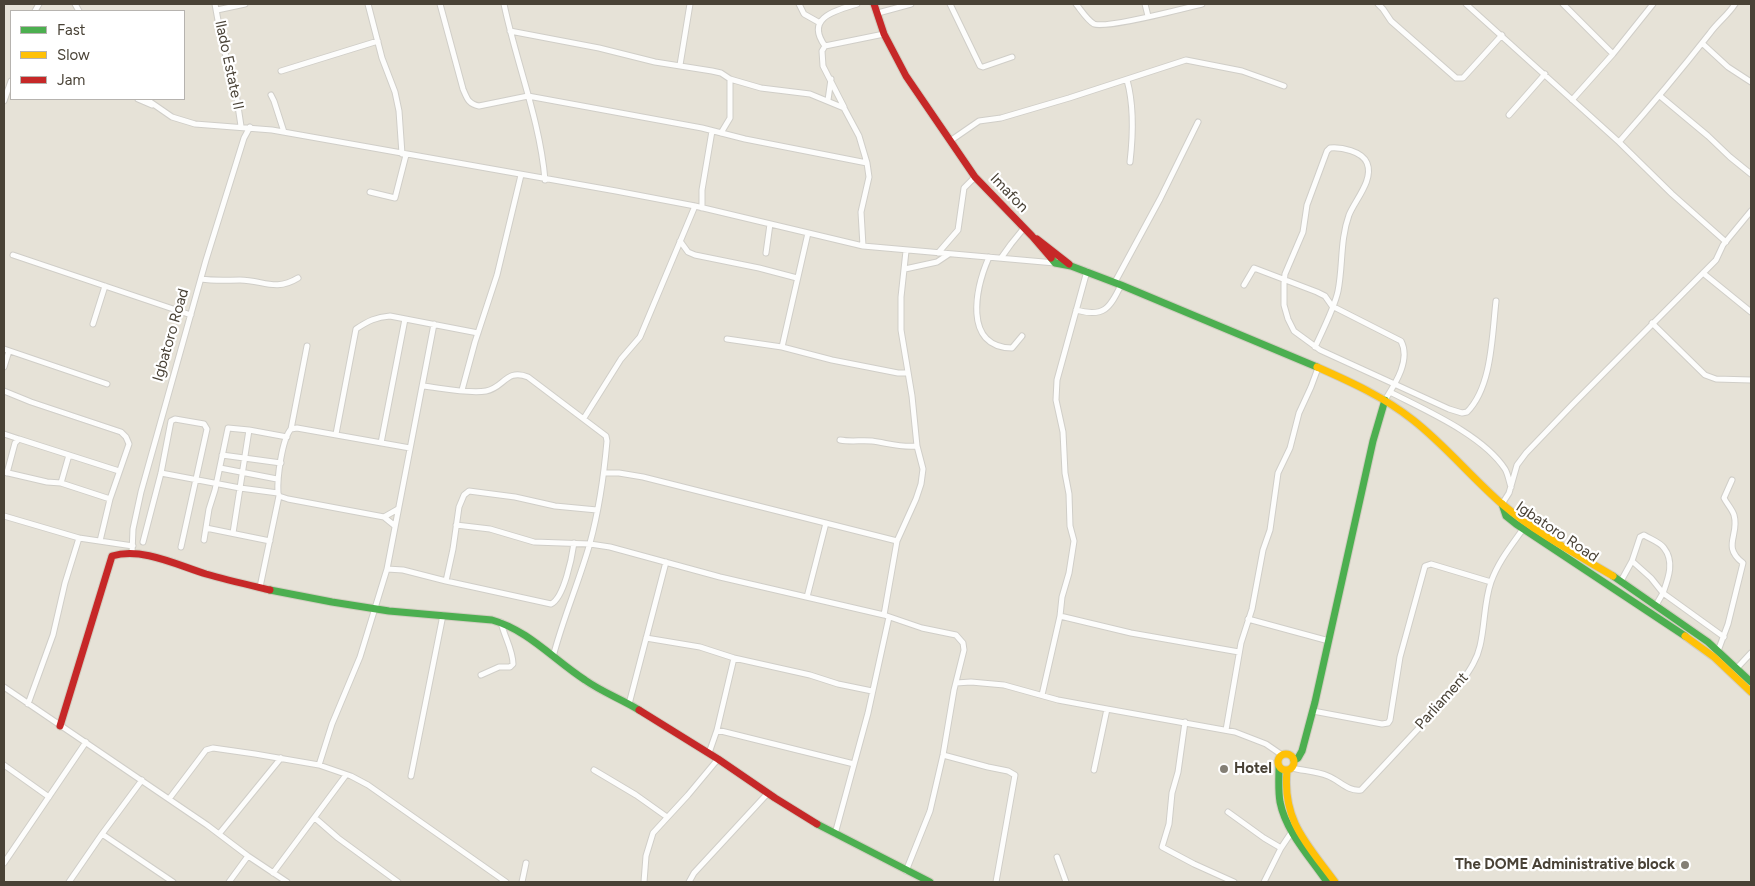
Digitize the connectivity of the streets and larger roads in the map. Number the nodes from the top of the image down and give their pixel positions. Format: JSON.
{"nodes":[{"id":1,"x":216,"y":4,"type":"edge"},
{"id":2,"x":245,"y":4,"type":"edge"},
{"id":3,"x":368,"y":4,"type":"edge"},
{"id":4,"x":440,"y":4,"type":"edge"},
{"id":5,"x":504,"y":4,"type":"edge"},
{"id":6,"x":690,"y":4,"type":"edge"},
{"id":7,"x":799,"y":4,"type":"edge"},
{"id":8,"x":857,"y":4,"type":"edge"},
{"id":9,"x":874,"y":4,"type":"edge"},
{"id":10,"x":911,"y":4,"type":"edge"},
{"id":11,"x":950,"y":4,"type":"edge"},
{"id":12,"x":1076,"y":4,"type":"edge"},
{"id":13,"x":1145,"y":4,"type":"edge"},
{"id":14,"x":1202,"y":4,"type":"edge"},
{"id":15,"x":1378,"y":4,"type":"edge"},
{"id":16,"x":1466,"y":4,"type":"edge"},
{"id":17,"x":1563,"y":4,"type":"edge"},
{"id":18,"x":1652,"y":4,"type":"edge"},
{"id":19,"x":1735,"y":4,"type":"edge"},
{"id":20,"x":217,"y":10,"type":"junction"},
{"id":21,"x":878,"y":13,"type":"junction"},
{"id":22,"x":1148,"y":16,"type":"junction"},
{"id":23,"x":820,"y":23,"type":"junction"},
{"id":24,"x":510,"y":31,"type":"junction"},
{"id":25,"x":884,"y":34,"type":"junction"},
{"id":26,"x":1502,"y":35,"type":"junction"},
{"id":27,"x":378,"y":41,"type":"junction"},
{"id":28,"x":1703,"y":44,"type":"junction"},
{"id":29,"x":825,"y":46,"type":"junction"},
{"id":30,"x":1613,"y":54,"type":"junction"},
{"id":31,"x":1012,"y":57,"type":"dead end"},
{"id":32,"x":680,"y":65,"type":"junction"},
{"id":33,"x":281,"y":71,"type":"dead end"},
{"id":34,"x":1545,"y":74,"type":"junction"},
{"id":35,"x":730,"y":79,"type":"junction"},
{"id":36,"x":831,"y":79,"type":"junction"},
{"id":37,"x":1127,"y":80,"type":"junction"},
{"id":38,"x":1751,"y":82,"type":"edge"},
{"id":39,"x":10,"y":85,"type":"edge"},
{"id":40,"x":1284,"y":86,"type":"dead end"},
{"id":41,"x":271,"y":95,"type":"dead end"},
{"id":42,"x":528,"y":96,"type":"junction"},
{"id":43,"x":1660,"y":96,"type":"junction"},
{"id":44,"x":140,"y":100,"type":"edge"},
{"id":45,"x":147,"y":100,"type":"edge"},
{"id":46,"x":828,"y":100,"type":"junction"},
{"id":47,"x":1572,"y":100,"type":"junction"},
{"id":48,"x":4,"y":101,"type":"edge"},
{"id":49,"x":155,"y":106,"type":"junction"},
{"id":50,"x":844,"y":108,"type":"junction"},
{"id":51,"x":1509,"y":115,"type":"dead end"},
{"id":52,"x":1198,"y":122,"type":"dead end"},
{"id":53,"x":241,"y":126,"type":"junction"},
{"id":54,"x":250,"y":127,"type":"junction"},
{"id":55,"x":712,"y":131,"type":"junction"},
{"id":56,"x":284,"y":132,"type":"junction"},
{"id":57,"x":721,"y":133,"type":"junction"},
{"id":58,"x":950,"y":141,"type":"junction"},
{"id":59,"x":1619,"y":142,"type":"junction"},
{"id":60,"x":404,"y":154,"type":"junction"},
{"id":61,"x":1130,"y":162,"type":"dead end"},
{"id":62,"x":867,"y":163,"type":"junction"},
{"id":63,"x":1751,"y":174,"type":"edge"},
{"id":64,"x":521,"y":175,"type":"junction"},
{"id":65,"x":975,"y":177,"type":"junction"},
{"id":66,"x":545,"y":180,"type":"junction"},
{"id":67,"x":370,"y":192,"type":"dead end"},
{"id":68,"x":695,"y":206,"type":"junction"},
{"id":69,"x":702,"y":208,"type":"junction"},
{"id":70,"x":1751,"y":212,"type":"edge"},
{"id":71,"x":770,"y":224,"type":"junction"},
{"id":72,"x":1024,"y":228,"type":"junction"},
{"id":73,"x":808,"y":233,"type":"junction"},
{"id":74,"x":1032,"y":236,"type":"junction"},
{"id":75,"x":680,"y":241,"type":"junction"},
{"id":76,"x":1726,"y":242,"type":"junction"},
{"id":77,"x":863,"y":246,"type":"junction"},
{"id":78,"x":906,"y":251,"type":"junction"},
{"id":79,"x":766,"y":253,"type":"dead end"},
{"id":80,"x":938,"y":253,"type":"junction"},
{"id":81,"x":949,"y":254,"type":"junction"},
{"id":82,"x":13,"y":255,"type":"dead end"},
{"id":83,"x":989,"y":257,"type":"junction"},
{"id":84,"x":1002,"y":258,"type":"junction"},
{"id":85,"x":1055,"y":263,"type":"junction"},
{"id":86,"x":1071,"y":266,"type":"junction"},
{"id":87,"x":905,"y":269,"type":"junction"},
{"id":88,"x":1087,"y":271,"type":"junction"},
{"id":89,"x":1703,"y":273,"type":"junction"},
{"id":90,"x":298,"y":278,"type":"dead end"},
{"id":91,"x":797,"y":278,"type":"junction"},
{"id":92,"x":201,"y":279,"type":"junction"},
{"id":93,"x":1284,"y":279,"type":"junction"},
{"id":94,"x":1118,"y":283,"type":"junction"},
{"id":95,"x":1244,"y":285,"type":"dead end"},
{"id":96,"x":105,"y":286,"type":"junction"},
{"id":97,"x":1496,"y":301,"type":"dead end"},
{"id":98,"x":1332,"y":306,"type":"junction"},
{"id":99,"x":1076,"y":310,"type":"junction"},
{"id":100,"x":1751,"y":312,"type":"edge"},
{"id":101,"x":191,"y":315,"type":"junction"},
{"id":102,"x":405,"y":319,"type":"junction"},
{"id":103,"x":1652,"y":323,"type":"junction"},
{"id":104,"x":93,"y":324,"type":"dead end"},
{"id":105,"x":434,"y":324,"type":"junction"},
{"id":106,"x":478,"y":333,"type":"junction"},
{"id":107,"x":1022,"y":336,"type":"dead end"},
{"id":108,"x":726,"y":339,"type":"dead end"},
{"id":109,"x":307,"y":346,"type":"dead end"},
{"id":110,"x":1315,"y":347,"type":"junction"},
{"id":111,"x":782,"y":348,"type":"junction"},
{"id":112,"x":6,"y":350,"type":"edge"},
{"id":113,"x":4,"y":366,"type":"edge"},
{"id":114,"x":1318,"y":368,"type":"junction"},
{"id":115,"x":908,"y":373,"type":"junction"},
{"id":116,"x":1751,"y":380,"type":"edge"},
{"id":117,"x":107,"y":384,"type":"dead end"},
{"id":118,"x":1395,"y":384,"type":"junction"},
{"id":119,"x":423,"y":386,"type":"junction"},
{"id":120,"x":462,"y":390,"type":"junction"},
{"id":121,"x":4,"y":391,"type":"edge"},
{"id":122,"x":1390,"y":392,"type":"junction"},
{"id":123,"x":1385,"y":400,"type":"junction"},
{"id":124,"x":584,"y":418,"type":"junction"},
{"id":125,"x":291,"y":429,"type":"junction"},
{"id":126,"x":250,"y":430,"type":"junction"},
{"id":127,"x":4,"y":434,"type":"edge"},
{"id":128,"x":336,"y":434,"type":"junction"},
{"id":129,"x":287,"y":436,"type":"junction"},
{"id":130,"x":19,"y":440,"type":"junction"},
{"id":131,"x":840,"y":440,"type":"dead end"},
{"id":132,"x":381,"y":442,"type":"junction"},
{"id":133,"x":917,"y":446,"type":"junction"},
{"id":134,"x":410,"y":448,"type":"junction"},
{"id":135,"x":69,"y":455,"type":"junction"},
{"id":136,"x":222,"y":455,"type":"junction"},
{"id":137,"x":246,"y":459,"type":"junction"},
{"id":138,"x":281,"y":463,"type":"junction"},
{"id":139,"x":220,"y":468,"type":"junction"},
{"id":140,"x":119,"y":471,"type":"junction"},
{"id":141,"x":5,"y":472,"type":"edge"},
{"id":142,"x":243,"y":472,"type":"junction"},
{"id":143,"x":161,"y":473,"type":"junction"},
{"id":144,"x":604,"y":473,"type":"junction"},
{"id":145,"x":277,"y":479,"type":"junction"},
{"id":146,"x":1732,"y":480,"type":"dead end"},
{"id":147,"x":196,"y":481,"type":"junction"},
{"id":148,"x":61,"y":483,"type":"junction"},
{"id":149,"x":216,"y":484,"type":"junction"},
{"id":150,"x":1511,"y":487,"type":"junction"},
{"id":151,"x":240,"y":488,"type":"junction"},
{"id":152,"x":278,"y":494,"type":"junction"},
{"id":153,"x":110,"y":499,"type":"junction"},
{"id":154,"x":1502,"y":504,"type":"junction"},
{"id":155,"x":398,"y":509,"type":"junction"},
{"id":156,"x":597,"y":510,"type":"junction"},
{"id":157,"x":4,"y":516,"type":"edge"},
{"id":158,"x":384,"y":517,"type":"junction"},
{"id":159,"x":826,"y":524,"type":"junction"},
{"id":160,"x":456,"y":525,"type":"junction"},
{"id":161,"x":395,"y":526,"type":"junction"},
{"id":162,"x":206,"y":528,"type":"junction"},
{"id":163,"x":1523,"y":529,"type":"junction"},
{"id":164,"x":1538,"y":531,"type":"junction"},
{"id":165,"x":233,"y":533,"type":"junction"},
{"id":166,"x":79,"y":538,"type":"junction"},
{"id":167,"x":204,"y":540,"type":"dead end"},
{"id":168,"x":100,"y":541,"type":"junction"},
{"id":169,"x":270,"y":541,"type":"junction"},
{"id":170,"x":897,"y":541,"type":"junction"},
{"id":171,"x":143,"y":542,"type":"dead end"},
{"id":172,"x":574,"y":543,"type":"junction"},
{"id":173,"x":590,"y":544,"type":"junction"},
{"id":174,"x":181,"y":547,"type":"dead end"},
{"id":175,"x":133,"y":550,"type":"junction"},
{"id":176,"x":666,"y":562,"type":"junction"},
{"id":177,"x":1632,"y":562,"type":"junction"},
{"id":178,"x":388,"y":569,"type":"junction"},
{"id":179,"x":446,"y":581,"type":"junction"},
{"id":180,"x":1620,"y":581,"type":"junction"},
{"id":181,"x":1491,"y":582,"type":"junction"},
{"id":182,"x":260,"y":587,"type":"junction"},
{"id":183,"x":1663,"y":594,"type":"junction"},
{"id":184,"x":807,"y":597,"type":"junction"},
{"id":185,"x":1656,"y":605,"type":"junction"},
{"id":186,"x":376,"y":610,"type":"junction"},
{"id":187,"x":443,"y":615,"type":"junction"},
{"id":188,"x":886,"y":616,"type":"junction"},
{"id":189,"x":1060,"y":616,"type":"junction"},
{"id":190,"x":1248,"y":619,"type":"junction"},
{"id":191,"x":1702,"y":621,"type":"junction"},
{"id":192,"x":501,"y":622,"type":"junction"},
{"id":193,"x":1695,"y":632,"type":"junction"},
{"id":194,"x":1724,"y":637,"type":"junction"},
{"id":195,"x":646,"y":638,"type":"junction"},
{"id":196,"x":1329,"y":641,"type":"junction"},
{"id":197,"x":1718,"y":650,"type":"junction"},
{"id":198,"x":1240,"y":652,"type":"junction"},
{"id":199,"x":1751,"y":653,"type":"edge"},
{"id":200,"x":553,"y":657,"type":"junction"},
{"id":201,"x":734,"y":658,"type":"junction"},
{"id":202,"x":1737,"y":668,"type":"junction"},
{"id":203,"x":481,"y":675,"type":"dead end"},
{"id":204,"x":1751,"y":682,"type":"edge"},
{"id":205,"x":956,"y":683,"type":"junction"},
{"id":206,"x":4,"y":687,"type":"edge"},
{"id":207,"x":872,"y":691,"type":"junction"},
{"id":208,"x":1751,"y":692,"type":"edge"},
{"id":209,"x":1042,"y":695,"type":"junction"},
{"id":210,"x":28,"y":704,"type":"junction"},
{"id":211,"x":628,"y":704,"type":"junction"},
{"id":212,"x":1107,"y":709,"type":"junction"},
{"id":213,"x":1313,"y":711,"type":"junction"},
{"id":214,"x":1185,"y":722,"type":"junction"},
{"id":215,"x":60,"y":726,"type":"junction"},
{"id":216,"x":717,"y":730,"type":"junction"},
{"id":217,"x":1226,"y":730,"type":"junction"},
{"id":218,"x":86,"y":742,"type":"junction"},
{"id":219,"x":708,"y":753,"type":"junction"},
{"id":220,"x":943,"y":755,"type":"junction"},
{"id":221,"x":1282,"y":755,"type":"junction"},
{"id":222,"x":281,"y":758,"type":"junction"},
{"id":223,"x":718,"y":758,"type":"junction"},
{"id":224,"x":1294,"y":760,"type":"junction"},
{"id":225,"x":854,"y":764,"type":"junction"},
{"id":226,"x":4,"y":765,"type":"edge"},
{"id":227,"x":319,"y":765,"type":"junction"},
{"id":228,"x":1280,"y":767,"type":"junction"},
{"id":229,"x":1290,"y":769,"type":"junction"},
{"id":230,"x":594,"y":770,"type":"dead end"},
{"id":231,"x":1094,"y":770,"type":"dead end"},
{"id":232,"x":346,"y":775,"type":"junction"},
{"id":233,"x":411,"y":776,"type":"dead end"},
{"id":234,"x":142,"y":780,"type":"junction"},
{"id":235,"x":768,"y":794,"type":"junction"},
{"id":236,"x":49,"y":798,"type":"junction"},
{"id":237,"x":169,"y":799,"type":"junction"},
{"id":238,"x":1228,"y":812,"type":"dead end"},
{"id":239,"x":667,"y":817,"type":"junction"},
{"id":240,"x":316,"y":818,"type":"junction"},
{"id":241,"x":1292,"y":832,"type":"junction"},
{"id":242,"x":102,"y":834,"type":"junction"},
{"id":243,"x":219,"y":834,"type":"junction"},
{"id":244,"x":835,"y":834,"type":"junction"},
{"id":245,"x":1281,"y":848,"type":"junction"},
{"id":246,"x":248,"y":856,"type":"junction"},
{"id":247,"x":1057,"y":857,"type":"dead end"},
{"id":248,"x":4,"y":863,"type":"edge"},
{"id":249,"x":526,"y":863,"type":"dead end"},
{"id":250,"x":906,"y":871,"type":"junction"},
{"id":251,"x":273,"y":873,"type":"junction"},
{"id":252,"x":69,"y":882,"type":"edge"},
{"id":253,"x":173,"y":882,"type":"edge"},
{"id":254,"x":229,"y":882,"type":"edge"},
{"id":255,"x":287,"y":882,"type":"edge"},
{"id":256,"x":398,"y":882,"type":"edge"},
{"id":257,"x":506,"y":882,"type":"edge"},
{"id":258,"x":522,"y":882,"type":"edge"},
{"id":259,"x":644,"y":882,"type":"edge"},
{"id":260,"x":689,"y":882,"type":"edge"},
{"id":261,"x":930,"y":882,"type":"edge"},
{"id":262,"x":996,"y":882,"type":"edge"},
{"id":263,"x":1066,"y":882,"type":"edge"},
{"id":264,"x":1234,"y":882,"type":"edge"},
{"id":265,"x":1264,"y":882,"type":"edge"},
{"id":266,"x":1327,"y":882,"type":"edge"},
{"id":267,"x":1335,"y":882,"type":"edge"}],
"edges":[{"from":1,"to":20,"type":"street","name":"Ilado Estate II"},
{"from":2,"to":20,"type":"street"},
{"from":3,"to":27,"type":"street"},
{"from":4,"to":42,"type":"street"},
{"from":5,"to":24,"type":"street"},
{"from":6,"to":32,"type":"street"},
{"from":7,"to":23,"type":"street"},
{"from":8,"to":23,"type":"street"},
{"from":9,"to":21,"type":"street","name":"Imafon"},
{"from":10,"to":21,"type":"street"},
{"from":11,"to":31,"type":"street"},
{"from":12,"to":22,"type":"street"},
{"from":13,"to":22,"type":"street"},
{"from":14,"to":22,"type":"street"},
{"from":15,"to":26,"type":"street"},
{"from":16,"to":26,"type":"street"},
{"from":17,"to":30,"type":"street"},
{"from":18,"to":30,"type":"street"},
{"from":19,"to":28,"type":"street"},
{"from":20,"to":53,"type":"street","name":"Ilado Estate II"},
{"from":21,"to":25,"type":"street","name":"Imafon"},
{"from":23,"to":29,"type":"street"},
{"from":24,"to":32,"type":"street"},
{"from":24,"to":42,"type":"street"},
{"from":25,"to":29,"type":"street"},
{"from":25,"to":58,"type":"street","name":"Imafon"},
{"from":26,"to":34,"type":"street"},
{"from":27,"to":33,"type":"street"},
{"from":27,"to":60,"type":"street"},
{"from":28,"to":38,"type":"street"},
{"from":28,"to":43,"type":"street"},
{"from":29,"to":36,"type":"street"},
{"from":30,"to":47,"type":"street"},
{"from":32,"to":35,"type":"street"},
{"from":34,"to":47,"type":"street"},
{"from":34,"to":51,"type":"street"},
{"from":35,"to":46,"type":"street"},
{"from":35,"to":57,"type":"street"},
{"from":36,"to":46,"type":"street"},
{"from":36,"to":50,"type":"street"},
{"from":37,"to":40,"type":"street"},
{"from":37,"to":58,"type":"street"},
{"from":37,"to":61,"type":"street"},
{"from":39,"to":48,"type":"street"},
{"from":41,"to":56,"type":"street"},
{"from":42,"to":55,"type":"street"},
{"from":42,"to":66,"type":"street"},
{"from":43,"to":59,"type":"street"},
{"from":43,"to":63,"type":"street"},
{"from":44,"to":49,"type":"street"},
{"from":45,"to":49,"type":"street"},
{"from":46,"to":50,"type":"street"},
{"from":47,"to":59,"type":"street"},
{"from":49,"to":53,"type":"street"},
{"from":50,"to":62,"type":"street"},
{"from":52,"to":94,"type":"street"},
{"from":53,"to":54,"type":"street"},
{"from":54,"to":56,"type":"street"},
{"from":54,"to":92,"type":"street","name":"Igbatoro Road"},
{"from":55,"to":57,"type":"street"},
{"from":55,"to":69,"type":"street"},
{"from":56,"to":60,"type":"street"},
{"from":57,"to":62,"type":"street"},
{"from":58,"to":65,"type":"street","name":"Imafon"},
{"from":59,"to":76,"type":"street"},
{"from":60,"to":64,"type":"street"},
{"from":60,"to":67,"type":"street"},
{"from":62,"to":77,"type":"street"},
{"from":64,"to":66,"type":"street"},
{"from":64,"to":106,"type":"street"},
{"from":65,"to":72,"type":"street","name":"Imafon"},
{"from":65,"to":80,"type":"street"},
{"from":66,"to":68,"type":"street"},
{"from":68,"to":69,"type":"street"},
{"from":68,"to":75,"type":"street"},
{"from":69,"to":71,"type":"street"},
{"from":70,"to":76,"type":"street"},
{"from":71,"to":73,"type":"street"},
{"from":71,"to":79,"type":"street"},
{"from":72,"to":74,"type":"street","name":"Imafon"},
{"from":72,"to":84,"type":"street"},
{"from":73,"to":77,"type":"street"},
{"from":73,"to":91,"type":"street"},
{"from":74,"to":85,"type":"street"},
{"from":74,"to":86,"type":"street"},
{"from":75,"to":91,"type":"street"},
{"from":75,"to":124,"type":"street"},
{"from":76,"to":89,"type":"street"},
{"from":77,"to":78,"type":"street"},
{"from":78,"to":80,"type":"street"},
{"from":78,"to":87,"type":"street"},
{"from":80,"to":81,"type":"street"},
{"from":81,"to":83,"type":"street"},
{"from":81,"to":87,"type":"street"},
{"from":82,"to":96,"type":"street"},
{"from":83,"to":84,"type":"street"},
{"from":83,"to":107,"type":"street"},
{"from":84,"to":85,"type":"street"},
{"from":85,"to":86,"type":"street"},
{"from":86,"to":88,"type":"street"},
{"from":87,"to":115,"type":"street"},
{"from":88,"to":94,"type":"street"},
{"from":88,"to":99,"type":"street"},
{"from":89,"to":100,"type":"street"},
{"from":89,"to":103,"type":"street"},
{"from":90,"to":92,"type":"street"},
{"from":91,"to":111,"type":"street"},
{"from":92,"to":101,"type":"street","name":"Igbatoro Road"},
{"from":93,"to":95,"type":"street"},
{"from":93,"to":98,"type":"street"},
{"from":93,"to":98,"type":"street"},
{"from":93,"to":110,"type":"street"},
{"from":94,"to":99,"type":"street"},
{"from":94,"to":114,"type":"street"},
{"from":96,"to":101,"type":"street"},
{"from":96,"to":104,"type":"street"},
{"from":97,"to":118,"type":"street"},
{"from":98,"to":110,"type":"street"},
{"from":98,"to":118,"type":"street"},
{"from":99,"to":189,"type":"street"},
{"from":101,"to":175,"type":"street","name":"Igbatoro Road"},
{"from":102,"to":105,"type":"street"},
{"from":102,"to":128,"type":"street"},
{"from":102,"to":132,"type":"street"},
{"from":103,"to":116,"type":"street"},
{"from":103,"to":150,"type":"street"},
{"from":105,"to":106,"type":"street"},
{"from":105,"to":119,"type":"street"},
{"from":106,"to":120,"type":"street"},
{"from":108,"to":111,"type":"street"},
{"from":109,"to":125,"type":"street"},
{"from":110,"to":118,"type":"street"},
{"from":111,"to":115,"type":"street"},
{"from":112,"to":113,"type":"street"},
{"from":112,"to":117,"type":"street"},
{"from":114,"to":123,"type":"street"},
{"from":114,"to":190,"type":"street"},
{"from":115,"to":133,"type":"street"},
{"from":118,"to":122,"type":"street"},
{"from":119,"to":120,"type":"street"},
{"from":119,"to":134,"type":"street"},
{"from":120,"to":124,"type":"street"},
{"from":121,"to":140,"type":"street"},
{"from":122,"to":123,"type":"street"},
{"from":122,"to":150,"type":"street"},
{"from":123,"to":154,"type":"street"},
{"from":123,"to":196,"type":"street"},
{"from":124,"to":144,"type":"street"},
{"from":125,"to":128,"type":"street"},
{"from":125,"to":129,"type":"street"},
{"from":126,"to":129,"type":"street"},
{"from":126,"to":136,"type":"street"},
{"from":126,"to":137,"type":"street"},
{"from":127,"to":130,"type":"street"},
{"from":128,"to":132,"type":"street"},
{"from":129,"to":138,"type":"street"},
{"from":130,"to":135,"type":"street"},
{"from":130,"to":141,"type":"street"},
{"from":131,"to":133,"type":"street"},
{"from":132,"to":134,"type":"street"},
{"from":133,"to":170,"type":"street"},
{"from":134,"to":155,"type":"street"},
{"from":135,"to":140,"type":"street"},
{"from":135,"to":148,"type":"street"},
{"from":136,"to":137,"type":"street"},
{"from":136,"to":139,"type":"street"},
{"from":137,"to":138,"type":"street"},
{"from":137,"to":142,"type":"street"},
{"from":138,"to":145,"type":"street"},
{"from":139,"to":142,"type":"street"},
{"from":139,"to":149,"type":"street"},
{"from":140,"to":153,"type":"street"},
{"from":141,"to":148,"type":"street"},
{"from":142,"to":145,"type":"street"},
{"from":142,"to":151,"type":"street"},
{"from":143,"to":147,"type":"street"},
{"from":143,"to":147,"type":"street"},
{"from":143,"to":171,"type":"street"},
{"from":144,"to":156,"type":"street"},
{"from":144,"to":159,"type":"street"},
{"from":145,"to":152,"type":"street"},
{"from":146,"to":194,"type":"street"},
{"from":147,"to":149,"type":"street"},
{"from":147,"to":174,"type":"street"},
{"from":148,"to":153,"type":"street"},
{"from":149,"to":151,"type":"street"},
{"from":149,"to":162,"type":"street"},
{"from":150,"to":154,"type":"street"},
{"from":151,"to":152,"type":"street"},
{"from":151,"to":165,"type":"street"},
{"from":152,"to":158,"type":"street"},
{"from":152,"to":169,"type":"street"},
{"from":153,"to":168,"type":"street"},
{"from":154,"to":163,"type":"street","name":"Igbatoro Road"},
{"from":154,"to":164,"type":"street","name":"Igbatoro Road"},
{"from":155,"to":158,"type":"street"},
{"from":155,"to":161,"type":"street"},
{"from":156,"to":160,"type":"street"},
{"from":156,"to":173,"type":"street"},
{"from":157,"to":166,"type":"street"},
{"from":158,"to":161,"type":"street"},
{"from":159,"to":170,"type":"street"},
{"from":159,"to":184,"type":"street"},
{"from":160,"to":172,"type":"street"},
{"from":160,"to":179,"type":"street"},
{"from":161,"to":178,"type":"street"},
{"from":162,"to":165,"type":"street"},
{"from":162,"to":167,"type":"street"},
{"from":163,"to":164,"type":"street"},
{"from":163,"to":181,"type":"street","name":"Parliament"},
{"from":163,"to":208,"type":"street","name":"Igbatoro Road"},
{"from":164,"to":180,"type":"street","name":"Igbatoro Road"},
{"from":165,"to":169,"type":"street"},
{"from":166,"to":168,"type":"street"},
{"from":166,"to":210,"type":"street"},
{"from":168,"to":175,"type":"street"},
{"from":169,"to":182,"type":"street"},
{"from":170,"to":188,"type":"street"},
{"from":172,"to":173,"type":"street"},
{"from":172,"to":179,"type":"street"},
{"from":173,"to":176,"type":"street"},
{"from":173,"to":200,"type":"street"},
{"from":175,"to":182,"type":"street"},
{"from":175,"to":215,"type":"street"},
{"from":176,"to":184,"type":"street"},
{"from":176,"to":195,"type":"street"},
{"from":177,"to":180,"type":"street"},
{"from":177,"to":183,"type":"street"},
{"from":177,"to":183,"type":"street"},
{"from":178,"to":179,"type":"street"},
{"from":178,"to":186,"type":"street"},
{"from":180,"to":185,"type":"street","name":"Igbatoro Road"},
{"from":181,"to":213,"type":"street"},
{"from":181,"to":229,"type":"street","name":"Parliament"},
{"from":182,"to":186,"type":"street"},
{"from":183,"to":185,"type":"street"},
{"from":183,"to":191,"type":"street"},
{"from":184,"to":188,"type":"street"},
{"from":185,"to":193,"type":"street","name":"Igbatoro Road"},
{"from":186,"to":187,"type":"street"},
{"from":186,"to":227,"type":"street"},
{"from":187,"to":192,"type":"street"},
{"from":187,"to":233,"type":"street"},
{"from":188,"to":205,"type":"street"},
{"from":188,"to":207,"type":"street"},
{"from":189,"to":198,"type":"street"},
{"from":189,"to":209,"type":"street"},
{"from":190,"to":196,"type":"street"},
{"from":190,"to":198,"type":"street"},
{"from":191,"to":193,"type":"street"},
{"from":191,"to":194,"type":"street"},
{"from":192,"to":200,"type":"street"},
{"from":192,"to":203,"type":"street"},
{"from":193,"to":197,"type":"street","name":"Igbatoro Road"},
{"from":194,"to":197,"type":"street"},
{"from":195,"to":201,"type":"street"},
{"from":195,"to":211,"type":"street"},
{"from":196,"to":213,"type":"street"},
{"from":197,"to":202,"type":"street","name":"Igbatoro Road"},
{"from":198,"to":217,"type":"street"},
{"from":199,"to":202,"type":"street"},
{"from":200,"to":211,"type":"street"},
{"from":201,"to":207,"type":"street"},
{"from":201,"to":216,"type":"street"},
{"from":202,"to":204,"type":"street","name":"Igbatoro Road"},
{"from":205,"to":209,"type":"street"},
{"from":205,"to":220,"type":"street"},
{"from":206,"to":210,"type":"street"},
{"from":207,"to":225,"type":"street"},
{"from":209,"to":212,"type":"street"},
{"from":210,"to":215,"type":"street"},
{"from":211,"to":219,"type":"street"},
{"from":212,"to":214,"type":"street"},
{"from":212,"to":231,"type":"street"},
{"from":213,"to":224,"type":"street"},
{"from":214,"to":217,"type":"street"},
{"from":214,"to":264,"type":"street"},
{"from":215,"to":218,"type":"street"},
{"from":216,"to":219,"type":"street"},
{"from":216,"to":225,"type":"street"},
{"from":217,"to":221,"type":"street"},
{"from":218,"to":234,"type":"street"},
{"from":218,"to":236,"type":"street"},
{"from":219,"to":223,"type":"street"},
{"from":220,"to":250,"type":"street"},
{"from":220,"to":262,"type":"street"},
{"from":221,"to":224,"type":"street"},
{"from":221,"to":228,"type":"street"},
{"from":222,"to":227,"type":"street"},
{"from":222,"to":237,"type":"street"},
{"from":222,"to":243,"type":"street"},
{"from":223,"to":235,"type":"street"},
{"from":223,"to":239,"type":"street"},
{"from":224,"to":229,"type":"street"},
{"from":225,"to":244,"type":"street"},
{"from":226,"to":236,"type":"street"},
{"from":227,"to":232,"type":"street"},
{"from":228,"to":229,"type":"street"},
{"from":228,"to":241,"type":"street"},
{"from":229,"to":267,"type":"street"},
{"from":230,"to":239,"type":"street"},
{"from":232,"to":240,"type":"street"},
{"from":232,"to":257,"type":"street"},
{"from":234,"to":237,"type":"street"},
{"from":234,"to":242,"type":"street"},
{"from":235,"to":244,"type":"street"},
{"from":235,"to":260,"type":"street"},
{"from":236,"to":248,"type":"street"},
{"from":237,"to":243,"type":"street"},
{"from":238,"to":245,"type":"street"},
{"from":239,"to":259,"type":"street"},
{"from":240,"to":251,"type":"street"},
{"from":240,"to":256,"type":"street"},
{"from":241,"to":245,"type":"street"},
{"from":241,"to":266,"type":"street"},
{"from":242,"to":252,"type":"street"},
{"from":242,"to":253,"type":"street"},
{"from":243,"to":246,"type":"street"},
{"from":244,"to":250,"type":"street"},
{"from":245,"to":265,"type":"street"},
{"from":246,"to":251,"type":"street"},
{"from":246,"to":254,"type":"street"},
{"from":247,"to":263,"type":"street"},
{"from":249,"to":258,"type":"street"},
{"from":250,"to":261,"type":"street"},
{"from":251,"to":255,"type":"street"}]}
